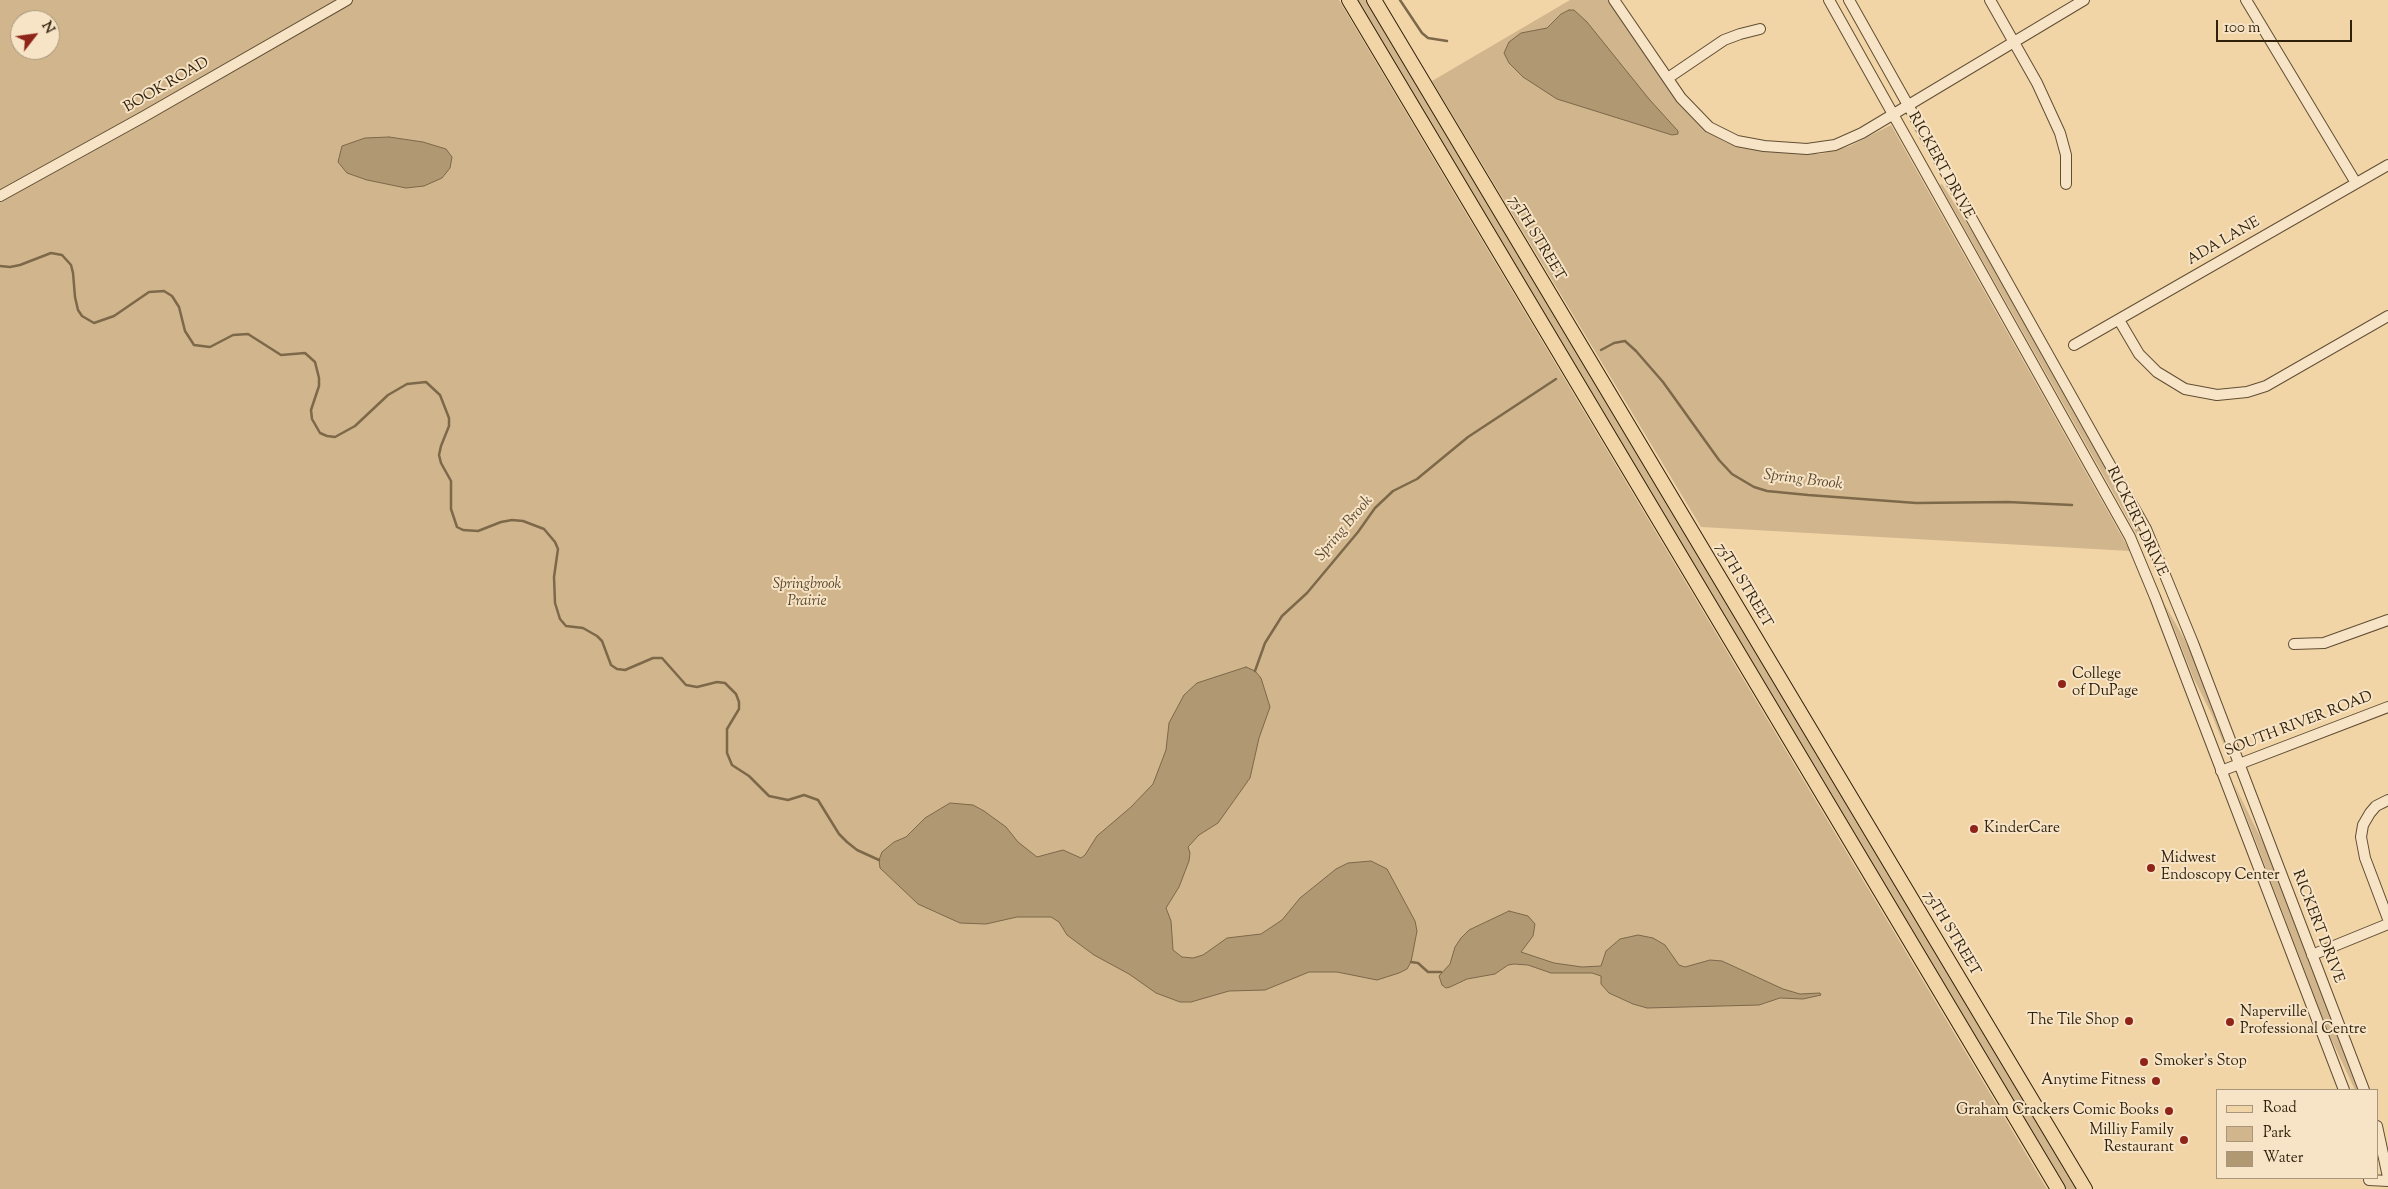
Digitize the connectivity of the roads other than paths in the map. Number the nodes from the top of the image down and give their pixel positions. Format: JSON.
{"nodes":[{"id":1,"x":347,"y":0,"type":"edge"},
{"id":2,"x":1349,"y":0,"type":"edge"},
{"id":3,"x":1374,"y":0,"type":"edge"},
{"id":4,"x":1614,"y":0,"type":"edge"},
{"id":5,"x":1829,"y":0,"type":"edge"},
{"id":6,"x":1849,"y":0,"type":"edge"},
{"id":7,"x":1990,"y":0,"type":"edge"},
{"id":8,"x":2084,"y":0,"type":"edge"},
{"id":9,"x":2246,"y":0,"type":"edge"},
{"id":10,"x":1760,"y":29,"type":"dead end"},
{"id":11,"x":2012,"y":43,"type":"junction"},
{"id":12,"x":1668,"y":78,"type":"junction"},
{"id":13,"x":1908,"y":105,"type":"junction"},
{"id":14,"x":1893,"y":114,"type":"junction"},
{"id":15,"x":2388,"y":165,"type":"edge"},
{"id":16,"x":2356,"y":183,"type":"junction"},
{"id":17,"x":2066,"y":184,"type":"dead end"},
{"id":18,"x":0,"y":196,"type":"edge"},
{"id":19,"x":2388,"y":316,"type":"edge"},
{"id":20,"x":2119,"y":320,"type":"junction"},
{"id":21,"x":2074,"y":345,"type":"dead end"},
{"id":22,"x":2388,"y":620,"type":"edge"},
{"id":23,"x":2294,"y":644,"type":"dead end"},
{"id":24,"x":2388,"y":707,"type":"edge"},
{"id":25,"x":2239,"y":764,"type":"junction"},
{"id":26,"x":2221,"y":770,"type":"junction"},
{"id":27,"x":2388,"y":800,"type":"edge"},
{"id":28,"x":2388,"y":919,"type":"edge"},
{"id":29,"x":2388,"y":924,"type":"edge"},
{"id":30,"x":2312,"y":955,"type":"junction"},
{"id":31,"x":2344,"y":1089,"type":"edge"},
{"id":32,"x":2364,"y":1089,"type":"edge"},
{"id":33,"x":2378,"y":1131,"type":"edge"},
{"id":34,"x":2384,"y":1161,"type":"edge"},
{"id":35,"x":2388,"y":1179,"type":"edge"},
{"id":36,"x":2369,"y":1182,"type":"edge"},
{"id":37,"x":2058,"y":1189,"type":"edge"},
{"id":38,"x":2085,"y":1189,"type":"edge"}],
"edges":[{"from":1,"to":18,"type":"street","name":"BOOK ROAD"},
{"from":2,"to":37,"type":"main road"},
{"from":3,"to":38,"type":"main road","name":"75TH STREET"},
{"from":4,"to":12,"type":"street"},
{"from":5,"to":14,"type":"street","name":"RICKERT DRIVE"},
{"from":6,"to":13,"type":"street","name":"RICKERT DRIVE"},
{"from":7,"to":11,"type":"street"},
{"from":8,"to":11,"type":"street"},
{"from":9,"to":16,"type":"street"},
{"from":10,"to":12,"type":"street"},
{"from":11,"to":13,"type":"street"},
{"from":11,"to":17,"type":"street"},
{"from":12,"to":14,"type":"street"},
{"from":13,"to":14,"type":"street"},
{"from":13,"to":25,"type":"street","name":"RICKERT DRIVE"},
{"from":14,"to":26,"type":"street","name":"RICKERT DRIVE"},
{"from":15,"to":16,"type":"street","name":"ADA LANE"},
{"from":16,"to":20,"type":"street","name":"ADA LANE"},
{"from":19,"to":20,"type":"street"},
{"from":20,"to":21,"type":"street","name":"ADA LANE"},
{"from":22,"to":23,"type":"street"},
{"from":24,"to":25,"type":"street","name":"SOUTH RIVER ROAD"},
{"from":25,"to":26,"type":"street","name":"SOUTH RIVER ROAD"},
{"from":25,"to":30,"type":"street","name":"RICKERT DRIVE"},
{"from":26,"to":31,"type":"street","name":"RICKERT DRIVE"},
{"from":27,"to":28,"type":"street"},
{"from":29,"to":30,"type":"street"},
{"from":30,"to":32,"type":"street","name":"RICKERT DRIVE"},
{"from":33,"to":34,"type":"street"},
{"from":34,"to":35,"type":"street"},
{"from":35,"to":36,"type":"street"}]}
